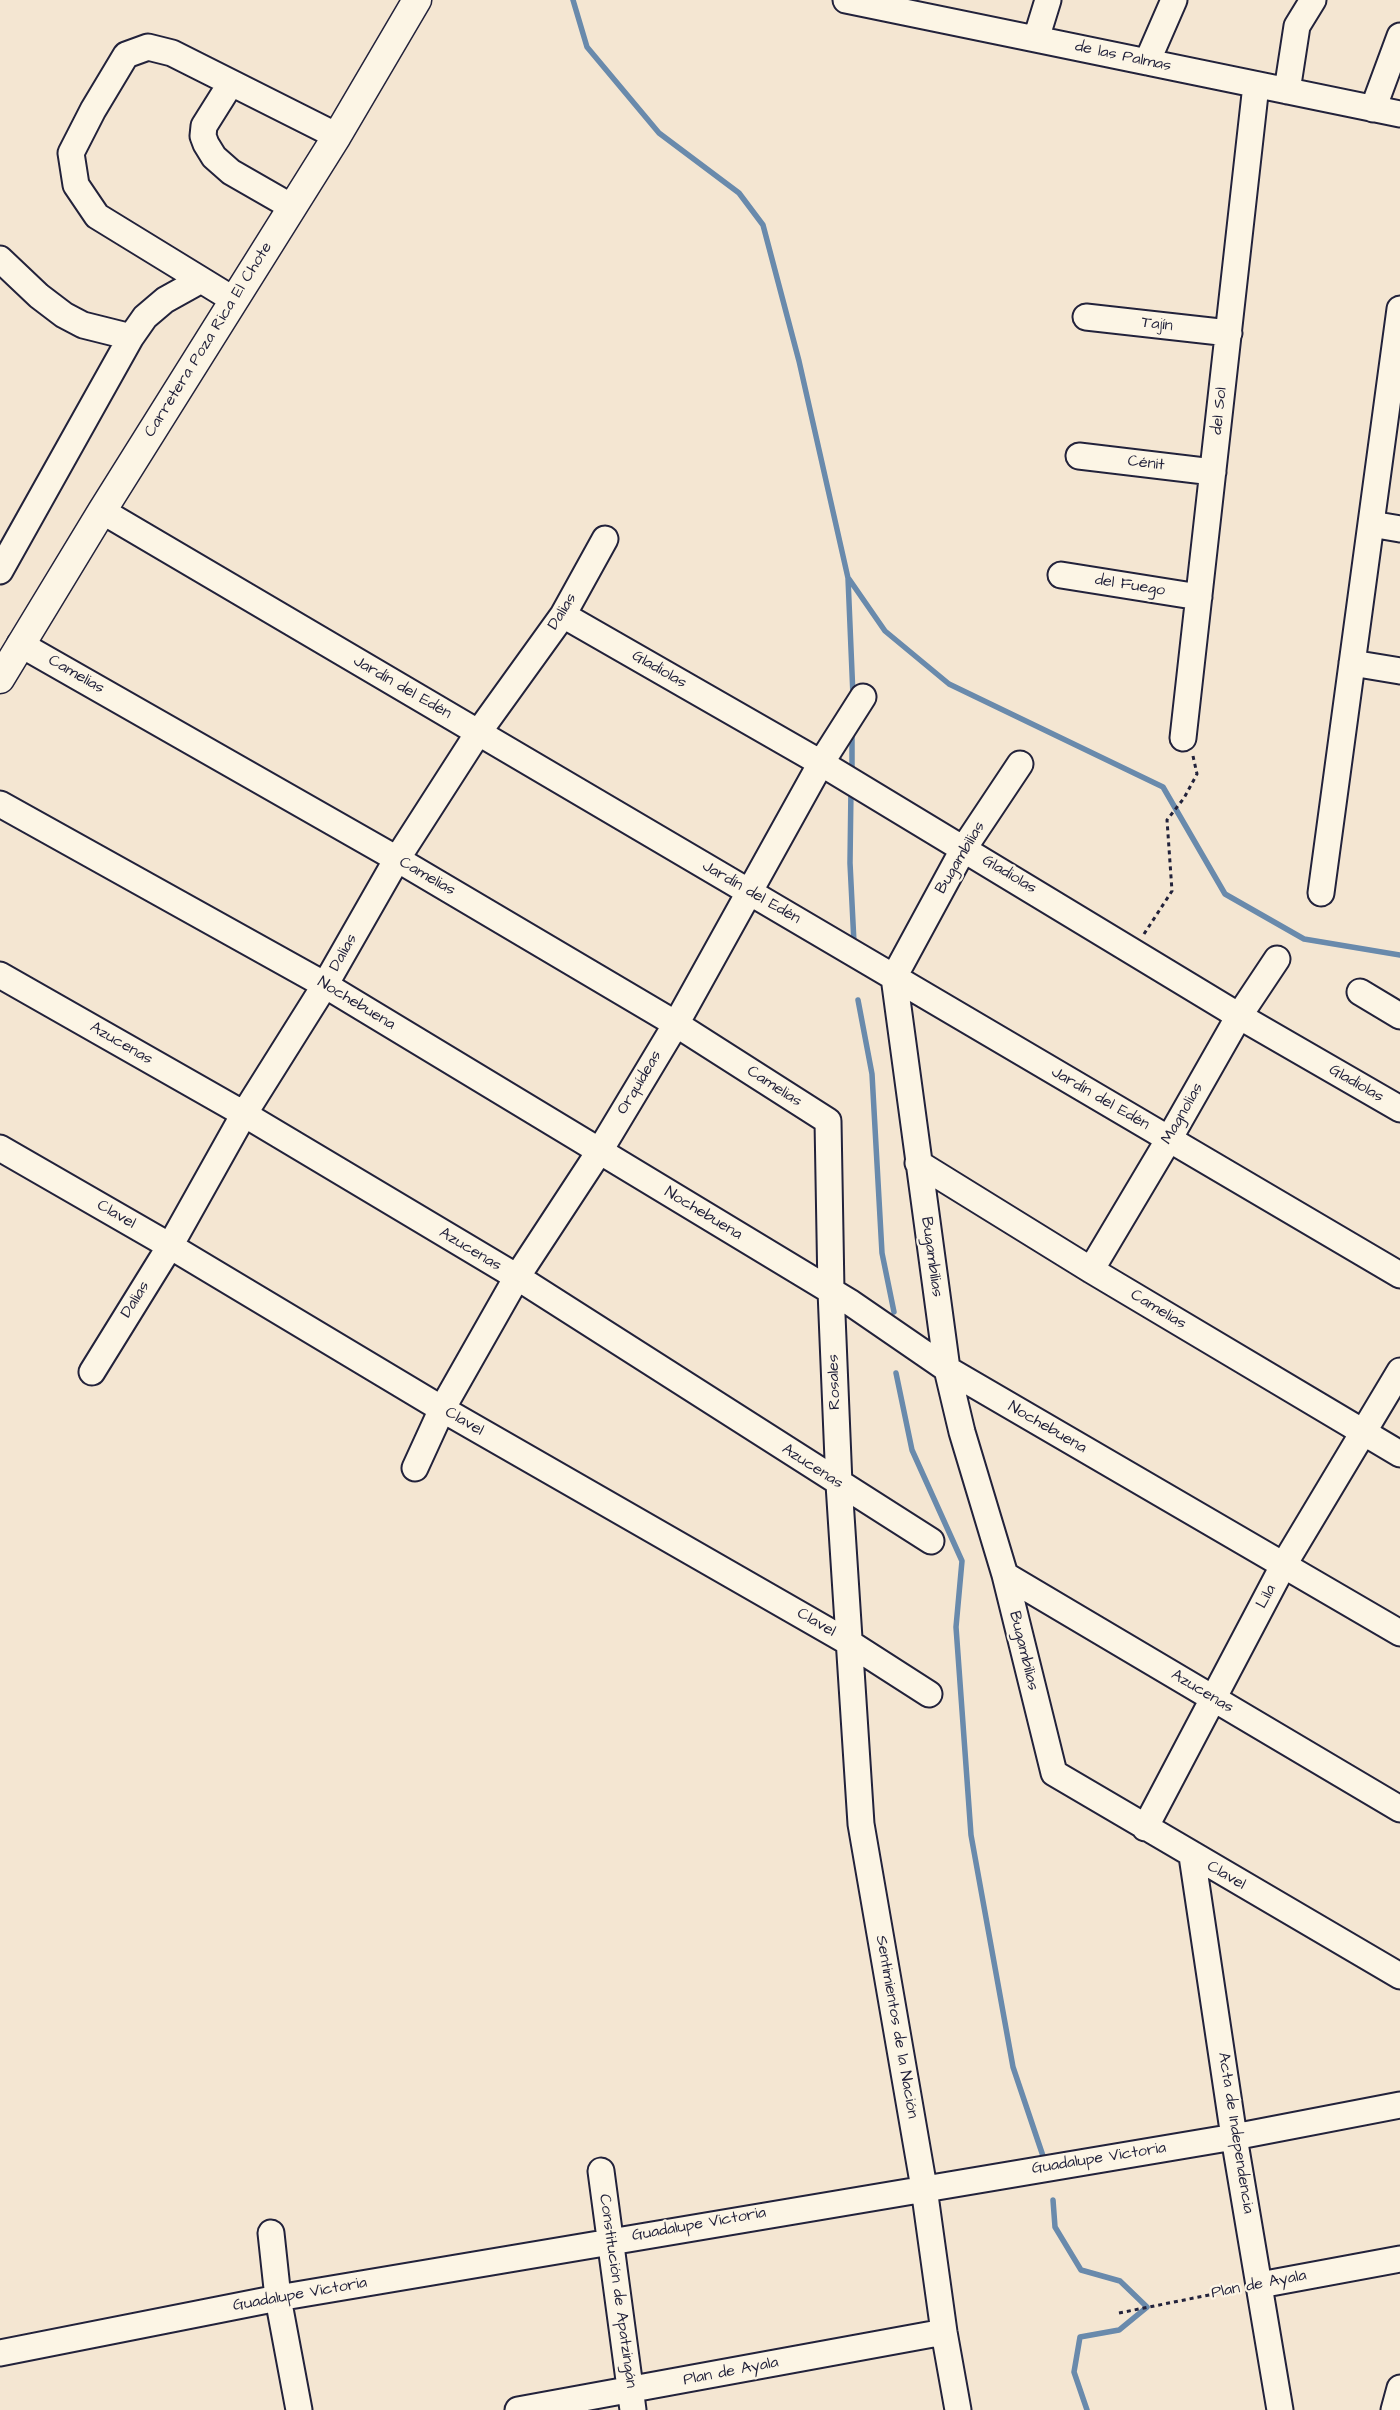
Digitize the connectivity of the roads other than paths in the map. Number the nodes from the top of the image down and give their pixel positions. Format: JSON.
{"nodes":[{"id":1,"x":417,"y":0,"type":"edge"},
{"id":2,"x":846,"y":0,"type":"edge"},
{"id":3,"x":1048,"y":0,"type":"edge"},
{"id":4,"x":1174,"y":0,"type":"edge"},
{"id":5,"x":1313,"y":0,"type":"edge"},
{"id":6,"x":898,"y":5,"type":"edge"},
{"id":7,"x":1400,"y":36,"type":"edge"},
{"id":8,"x":1036,"y":39,"type":"junction"},
{"id":9,"x":1147,"y":62,"type":"junction"},
{"id":10,"x":232,"y":83,"type":"junction"},
{"id":11,"x":1256,"y":85,"type":"junction"},
{"id":12,"x":1287,"y":91,"type":"junction"},
{"id":13,"x":1373,"y":109,"type":"junction"},
{"id":14,"x":1400,"y":114,"type":"edge"},
{"id":15,"x":337,"y":136,"type":"junction"},
{"id":16,"x":292,"y":207,"type":"junction"},
{"id":17,"x":0,"y":259,"type":"edge"},
{"id":18,"x":201,"y":280,"type":"junction"},
{"id":19,"x":234,"y":300,"type":"junction"},
{"id":20,"x":1400,"y":309,"type":"edge"},
{"id":21,"x":1086,"y":317,"type":"dead end"},
{"id":22,"x":1229,"y":333,"type":"junction"},
{"id":23,"x":131,"y":337,"type":"junction"},
{"id":24,"x":1395,"y":383,"type":"edge"},
{"id":25,"x":1079,"y":456,"type":"dead end"},
{"id":26,"x":1213,"y":472,"type":"junction"},
{"id":27,"x":102,"y":512,"type":"junction"},
{"id":28,"x":1371,"y":524,"type":"junction"},
{"id":29,"x":1400,"y":529,"type":"edge"},
{"id":30,"x":605,"y":539,"type":"dead end"},
{"id":31,"x":0,"y":571,"type":"edge"},
{"id":32,"x":1060,"y":575,"type":"dead end"},
{"id":33,"x":1198,"y":597,"type":"junction"},
{"id":34,"x":563,"y":615,"type":"junction"},
{"id":35,"x":20,"y":644,"type":"junction"},
{"id":36,"x":1352,"y":663,"type":"junction"},
{"id":37,"x":1400,"y":671,"type":"edge"},
{"id":38,"x":0,"y":680,"type":"edge"},
{"id":39,"x":863,"y":697,"type":"dead end"},
{"id":40,"x":478,"y":733,"type":"junction"},
{"id":41,"x":1183,"y":738,"type":"road end"},
{"id":42,"x":1020,"y":764,"type":"dead end"},
{"id":43,"x":827,"y":767,"type":"junction"},
{"id":44,"x":0,"y":804,"type":"edge"},
{"id":45,"x":964,"y":848,"type":"junction"},
{"id":46,"x":397,"y":859,"type":"junction"},
{"id":47,"x":749,"y":892,"type":"junction"},
{"id":48,"x":1321,"y":893,"type":"dead end"},
{"id":49,"x":1277,"y":959,"type":"dead end"},
{"id":50,"x":0,"y":975,"type":"edge"},
{"id":51,"x":894,"y":977,"type":"junction"},
{"id":52,"x":325,"y":985,"type":"junction"},
{"id":53,"x":1360,"y":992,"type":"dead end"},
{"id":54,"x":1239,"y":1016,"type":"junction"},
{"id":55,"x":1400,"y":1016,"type":"edge"},
{"id":56,"x":676,"y":1024,"type":"junction"},
{"id":57,"x":1400,"y":1109,"type":"edge"},
{"id":58,"x":244,"y":1114,"type":"junction"},
{"id":59,"x":828,"y":1121,"type":"joint"},
{"id":60,"x":1169,"y":1139,"type":"junction"},
{"id":61,"x":0,"y":1148,"type":"edge"},
{"id":62,"x":599,"y":1152,"type":"junction"},
{"id":63,"x":918,"y":1163,"type":"junction"},
{"id":64,"x":170,"y":1246,"type":"junction"},
{"id":65,"x":1091,"y":1270,"type":"junction"},
{"id":66,"x":1400,"y":1275,"type":"edge"},
{"id":67,"x":517,"y":1277,"type":"junction"},
{"id":68,"x":841,"y":1297,"type":"junction"},
{"id":69,"x":947,"y":1369,"type":"junction"},
{"id":70,"x":1400,"y":1371,"type":"edge"},
{"id":71,"x":92,"y":1372,"type":"dead end"},
{"id":72,"x":442,"y":1409,"type":"junction"},
{"id":73,"x":1364,"y":1432,"type":"junction"},
{"id":74,"x":1400,"y":1454,"type":"edge"},
{"id":75,"x":415,"y":1468,"type":"dead end"},
{"id":76,"x":838,"y":1484,"type":"junction"},
{"id":77,"x":931,"y":1540,"type":"dead end"},
{"id":78,"x":1283,"y":1566,"type":"junction"},
{"id":79,"x":1005,"y":1575,"type":"junction"},
{"id":80,"x":1400,"y":1633,"type":"edge"},
{"id":81,"x":848,"y":1642,"type":"junction"},
{"id":82,"x":929,"y":1694,"type":"dead end"},
{"id":83,"x":1213,"y":1698,"type":"junction"},
{"id":84,"x":1054,"y":1773,"type":"joint"},
{"id":85,"x":1400,"y":1809,"type":"edge"},
{"id":86,"x":1146,"y":1828,"type":"junction"},
{"id":87,"x":1192,"y":1856,"type":"junction"},
{"id":88,"x":1400,"y":1976,"type":"edge"},
{"id":89,"x":1400,"y":2105,"type":"edge"},
{"id":90,"x":1234,"y":2137,"type":"junction"},
{"id":91,"x":601,"y":2172,"type":"dead end"},
{"id":92,"x":924,"y":2188,"type":"junction"},
{"id":93,"x":271,"y":2232,"type":"dead end"},
{"id":94,"x":610,"y":2240,"type":"junction"},
{"id":95,"x":1400,"y":2259,"type":"edge"},
{"id":96,"x":1260,"y":2285,"type":"junction"},
{"id":97,"x":278,"y":2298,"type":"junction"},
{"id":98,"x":944,"y":2332,"type":"junction"},
{"id":99,"x":0,"y":2353,"type":"edge"},
{"id":100,"x":1400,"y":2388,"type":"edge"},
{"id":101,"x":631,"y":2400,"type":"edge"},
{"id":102,"x":299,"y":2410,"type":"edge"},
{"id":103,"x":518,"y":2410,"type":"edge"},
{"id":104,"x":958,"y":2410,"type":"edge"},
{"id":105,"x":1280,"y":2410,"type":"edge"},
{"id":106,"x":1394,"y":2410,"type":"edge"}],
"edges":[{"from":1,"to":15,"type":"main road","name":"Carretera Poza Rica El Chote"},
{"from":2,"to":6,"type":"street","name":"de las Palmas"},
{"from":3,"to":8,"type":"street"},
{"from":4,"to":9,"type":"street"},
{"from":5,"to":12,"type":"street"},
{"from":6,"to":8,"type":"street","name":"de las Palmas"},
{"from":7,"to":13,"type":"street"},
{"from":8,"to":9,"type":"street","name":"de las Palmas"},
{"from":9,"to":11,"type":"street","name":"de las Palmas"},
{"from":10,"to":15,"type":"street"},
{"from":10,"to":16,"type":"street"},
{"from":10,"to":18,"type":"street"},
{"from":11,"to":12,"type":"street","name":"de las Palmas"},
{"from":11,"to":22,"type":"street","name":"del Sol"},
{"from":12,"to":13,"type":"street","name":"de las Palmas"},
{"from":13,"to":14,"type":"street","name":"de las Palmas"},
{"from":15,"to":16,"type":"main road","name":"Carretera Poza Rica El Chote"},
{"from":16,"to":19,"type":"main road","name":"Carretera Poza Rica El Chote"},
{"from":17,"to":23,"type":"street"},
{"from":18,"to":19,"type":"street"},
{"from":18,"to":23,"type":"street"},
{"from":19,"to":27,"type":"main road","name":"Carretera Poza Rica El Chote"},
{"from":20,"to":24,"type":"street"},
{"from":21,"to":22,"type":"street","name":"Tajín"},
{"from":22,"to":26,"type":"street","name":"del Sol"},
{"from":23,"to":31,"type":"street"},
{"from":24,"to":28,"type":"street"},
{"from":25,"to":26,"type":"street","name":"Cénit"},
{"from":26,"to":33,"type":"street","name":"del Sol"},
{"from":27,"to":35,"type":"main road","name":"Carretera Poza Rica El Chote"},
{"from":27,"to":40,"type":"street","name":"Jardín del Edén"},
{"from":28,"to":29,"type":"street"},
{"from":28,"to":36,"type":"street"},
{"from":30,"to":34,"type":"street","name":"Dalias"},
{"from":32,"to":33,"type":"street","name":"del Fuego"},
{"from":33,"to":41,"type":"street","name":"del Sol"},
{"from":34,"to":40,"type":"street","name":"Dalias"},
{"from":34,"to":43,"type":"street","name":"Gladiolas"},
{"from":35,"to":38,"type":"main road","name":"Carretera Poza Rica El Chote"},
{"from":35,"to":46,"type":"street","name":"Camelias"},
{"from":36,"to":37,"type":"street"},
{"from":36,"to":48,"type":"street"},
{"from":39,"to":43,"type":"street","name":"Orquídeas"},
{"from":40,"to":46,"type":"street","name":"Dalias"},
{"from":40,"to":47,"type":"street","name":"Jardín del Edén"},
{"from":42,"to":45,"type":"street","name":"Bugambilias"},
{"from":43,"to":45,"type":"street","name":"Gladiolas"},
{"from":43,"to":47,"type":"street","name":"Orquídeas"},
{"from":44,"to":52,"type":"street","name":"Nochebuena"},
{"from":45,"to":51,"type":"street","name":"Bugambilias"},
{"from":45,"to":54,"type":"street","name":"Gladiolas"},
{"from":46,"to":52,"type":"street","name":"Dalias"},
{"from":46,"to":56,"type":"street","name":"Camelias"},
{"from":47,"to":51,"type":"street","name":"Jardín del Edén"},
{"from":47,"to":56,"type":"street","name":"Orquídeas"},
{"from":49,"to":54,"type":"street","name":"Magnolias"},
{"from":50,"to":58,"type":"street","name":"Azucenas"},
{"from":51,"to":60,"type":"street","name":"Jardín del Edén"},
{"from":51,"to":63,"type":"street","name":"Bugambilias"},
{"from":52,"to":58,"type":"street","name":"Dalias"},
{"from":52,"to":62,"type":"street","name":"Nochebuena"},
{"from":53,"to":55,"type":"street"},
{"from":54,"to":57,"type":"street","name":"Gladiolas"},
{"from":54,"to":60,"type":"street","name":"Magnolias"},
{"from":56,"to":59,"type":"street","name":"Camelias"},
{"from":56,"to":62,"type":"street","name":"Orquídeas"},
{"from":58,"to":64,"type":"street","name":"Dalias"},
{"from":58,"to":67,"type":"street","name":"Azucenas"},
{"from":59,"to":68,"type":"street","name":"Rosales"},
{"from":60,"to":65,"type":"street","name":"Magnolias"},
{"from":60,"to":66,"type":"street","name":"Jardín del Edén"},
{"from":61,"to":64,"type":"street","name":"Clavel"},
{"from":62,"to":67,"type":"street","name":"Orquídeas"},
{"from":62,"to":68,"type":"street","name":"Nochebuena"},
{"from":63,"to":65,"type":"street","name":"Camelias"},
{"from":63,"to":69,"type":"street","name":"Bugambilias"},
{"from":64,"to":71,"type":"street","name":"Dalias"},
{"from":64,"to":72,"type":"street","name":"Clavel"},
{"from":65,"to":73,"type":"street","name":"Camelias"},
{"from":67,"to":72,"type":"street","name":"Orquídeas"},
{"from":67,"to":76,"type":"street","name":"Azucenas"},
{"from":68,"to":69,"type":"street","name":"Nochebuena"},
{"from":68,"to":76,"type":"street","name":"Rosales"},
{"from":69,"to":78,"type":"street","name":"Nochebuena"},
{"from":69,"to":79,"type":"street","name":"Bugambilias"},
{"from":70,"to":73,"type":"street","name":"Lila"},
{"from":72,"to":75,"type":"street","name":"Orquídeas"},
{"from":72,"to":81,"type":"street","name":"Clavel"},
{"from":73,"to":74,"type":"street","name":"Camelias"},
{"from":73,"to":78,"type":"street","name":"Lila"},
{"from":76,"to":77,"type":"street","name":"Azucenas"},
{"from":76,"to":81,"type":"street","name":"Rosales"},
{"from":78,"to":80,"type":"street","name":"Nochebuena"},
{"from":78,"to":83,"type":"street","name":"Lila"},
{"from":79,"to":83,"type":"street","name":"Azucenas"},
{"from":79,"to":84,"type":"street","name":"Bugambilias"},
{"from":81,"to":82,"type":"street","name":"Clavel"},
{"from":81,"to":92,"type":"street","name":"Sentimientos de la Nación"},
{"from":83,"to":85,"type":"street","name":"Azucenas"},
{"from":83,"to":86,"type":"street","name":"Lila"},
{"from":84,"to":86,"type":"street","name":"Clavel"},
{"from":86,"to":87,"type":"street","name":"Clavel"},
{"from":87,"to":88,"type":"street","name":"Clavel"},
{"from":87,"to":90,"type":"street","name":"Acta de Independencia"},
{"from":89,"to":90,"type":"street","name":"Guadalupe Victoria"},
{"from":90,"to":92,"type":"street","name":"Guadalupe Victoria"},
{"from":90,"to":96,"type":"street","name":"Acta de Independencia"},
{"from":91,"to":94,"type":"street","name":"Constitución de Apatzingán"},
{"from":92,"to":94,"type":"street","name":"Guadalupe Victoria"},
{"from":92,"to":98,"type":"street","name":"Sentimientos de la Nación"},
{"from":93,"to":97,"type":"street"},
{"from":94,"to":97,"type":"street","name":"Guadalupe Victoria"},
{"from":94,"to":101,"type":"street","name":"Constitución de Apatzingán"},
{"from":95,"to":96,"type":"street","name":"Plan de Ayala"},
{"from":96,"to":105,"type":"street","name":"Acta de Independencia"},
{"from":97,"to":99,"type":"street","name":"Guadalupe Victoria"},
{"from":97,"to":102,"type":"street"},
{"from":98,"to":101,"type":"street","name":"Plan de Ayala"},
{"from":98,"to":104,"type":"street","name":"Sentimientos de la Nación"},
{"from":100,"to":106,"type":"street"},
{"from":101,"to":103,"type":"street","name":"Plan de Ayala"}]}
